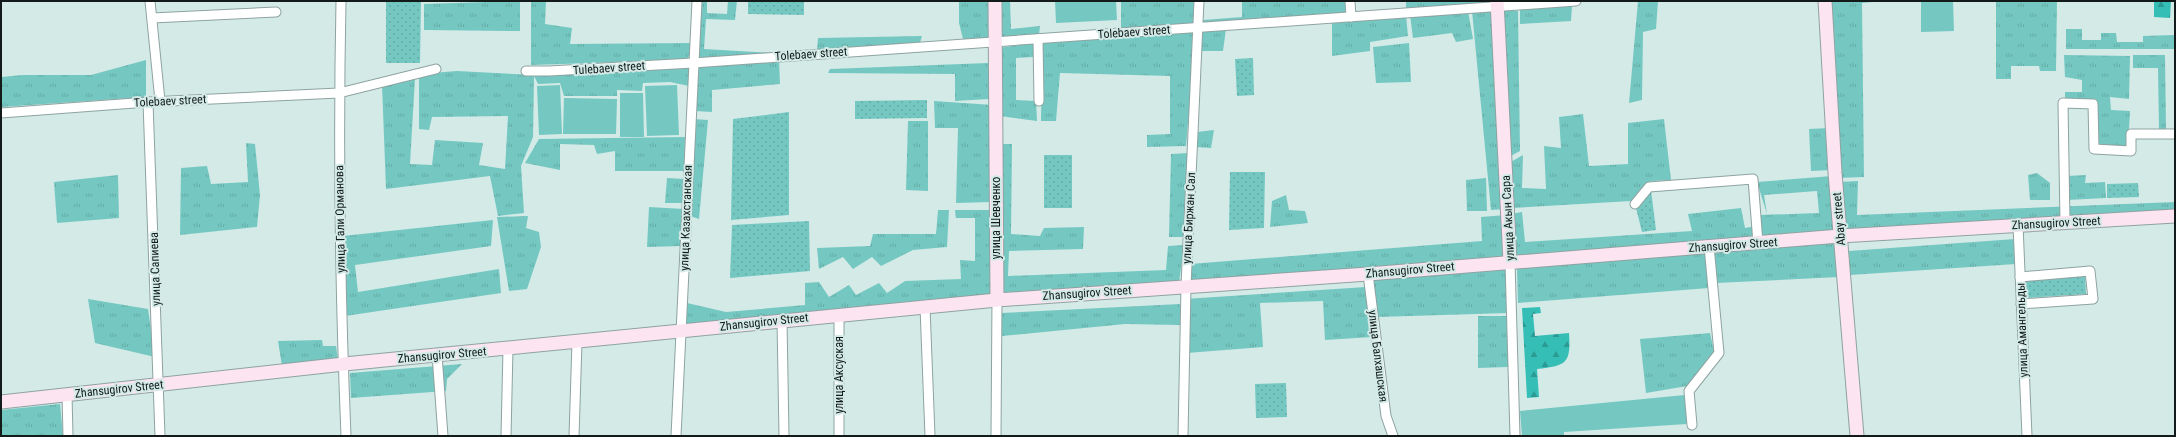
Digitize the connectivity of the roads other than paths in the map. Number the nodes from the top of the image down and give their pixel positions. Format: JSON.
{"nodes":[{"id":1,"x":150,"y":1,"type":"edge"},
{"id":2,"x":341,"y":1,"type":"edge"},
{"id":3,"x":697,"y":1,"type":"edge"},
{"id":4,"x":995,"y":1,"type":"edge"},
{"id":5,"x":1199,"y":1,"type":"edge"},
{"id":6,"x":1350,"y":1,"type":"edge"},
{"id":7,"x":1576,"y":1,"type":"edge"},
{"id":8,"x":1826,"y":1,"type":"edge"},
{"id":9,"x":1498,"y":4,"type":"edge"},
{"id":10,"x":276,"y":12,"type":"dead end"},
{"id":11,"x":1351,"y":17,"type":"junction"},
{"id":12,"x":152,"y":18,"type":"junction"},
{"id":13,"x":1199,"y":28,"type":"junction"},
{"id":14,"x":1038,"y":38,"type":"junction"},
{"id":15,"x":994,"y":42,"type":"junction"},
{"id":16,"x":693,"y":63,"type":"junction"},
{"id":17,"x":436,"y":69,"type":"dead end"},
{"id":18,"x":526,"y":71,"type":"dead end"},
{"id":19,"x":339,"y":93,"type":"junction"},
{"id":20,"x":160,"y":101,"type":"junction"},
{"id":21,"x":1039,"y":101,"type":"dead end"},
{"id":22,"x":148,"y":102,"type":"junction"},
{"id":23,"x":1,"y":113,"type":"edge"},
{"id":24,"x":2175,"y":134,"type":"edge"},
{"id":25,"x":1635,"y":204,"type":"dead end"},
{"id":26,"x":2175,"y":216,"type":"edge"},
{"id":27,"x":2065,"y":222,"type":"junction"},
{"id":28,"x":2018,"y":225,"type":"junction"},
{"id":29,"x":1840,"y":236,"type":"junction"},
{"id":30,"x":1758,"y":243,"type":"junction"},
{"id":31,"x":1709,"y":246,"type":"junction"},
{"id":32,"x":1510,"y":262,"type":"junction"},
{"id":33,"x":1368,"y":274,"type":"junction"},
{"id":34,"x":2020,"y":276,"type":"junction"},
{"id":35,"x":1186,"y":286,"type":"junction"},
{"id":36,"x":996,"y":300,"type":"junction"},
{"id":37,"x":2021,"y":304,"type":"junction"},
{"id":38,"x":925,"y":307,"type":"junction"},
{"id":39,"x":839,"y":315,"type":"junction"},
{"id":40,"x":782,"y":320,"type":"junction"},
{"id":41,"x":682,"y":331,"type":"junction"},
{"id":42,"x":577,"y":342,"type":"junction"},
{"id":43,"x":508,"y":349,"type":"junction"},
{"id":44,"x":437,"y":356,"type":"junction"},
{"id":45,"x":344,"y":364,"type":"junction"},
{"id":46,"x":159,"y":384,"type":"junction"},
{"id":47,"x":67,"y":394,"type":"junction"},
{"id":48,"x":1,"y":402,"type":"edge"},
{"id":49,"x":1692,"y":425,"type":"dead end"},
{"id":50,"x":68,"y":436,"type":"edge"},
{"id":51,"x":160,"y":436,"type":"edge"},
{"id":52,"x":346,"y":436,"type":"edge"},
{"id":53,"x":443,"y":436,"type":"edge"},
{"id":54,"x":506,"y":436,"type":"edge"},
{"id":55,"x":574,"y":436,"type":"edge"},
{"id":56,"x":676,"y":436,"type":"edge"},
{"id":57,"x":784,"y":436,"type":"edge"},
{"id":58,"x":839,"y":436,"type":"edge"},
{"id":59,"x":930,"y":436,"type":"edge"},
{"id":60,"x":996,"y":436,"type":"edge"},
{"id":61,"x":1183,"y":436,"type":"edge"},
{"id":62,"x":1393,"y":436,"type":"edge"},
{"id":63,"x":1515,"y":436,"type":"edge"},
{"id":64,"x":1857,"y":436,"type":"edge"},
{"id":65,"x":2027,"y":436,"type":"edge"}],
"edges":[{"from":1,"to":12,"type":"street"},
{"from":2,"to":19,"type":"street","name":"улица Гали Орманова"},
{"from":3,"to":16,"type":"street","name":"улица Казахстанская"},
{"from":4,"to":15,"type":"main road","name":"улица Шевченко"},
{"from":5,"to":13,"type":"street","name":"улица Биржан Сал"},
{"from":6,"to":11,"type":"street"},
{"from":7,"to":9,"type":"street","name":"Tolebaev street"},
{"from":8,"to":29,"type":"main road","name":"Abay street"},
{"from":9,"to":11,"type":"street","name":"Tolebaev street"},
{"from":9,"to":32,"type":"main road","name":"улица Акын Сара"},
{"from":10,"to":12,"type":"street"},
{"from":11,"to":13,"type":"street","name":"Tolebaev street"},
{"from":12,"to":20,"type":"street"},
{"from":13,"to":14,"type":"street","name":"Tolebaev street"},
{"from":13,"to":35,"type":"street","name":"улица Биржан Сал"},
{"from":14,"to":15,"type":"street","name":"Tolebaev street"},
{"from":14,"to":21,"type":"street"},
{"from":15,"to":16,"type":"street","name":"Tolebaev street"},
{"from":15,"to":36,"type":"main road","name":"улица Шевченко"},
{"from":16,"to":18,"type":"street","name":"Tulebaev street"},
{"from":16,"to":41,"type":"street","name":"улица Казахстанская"},
{"from":17,"to":19,"type":"street"},
{"from":19,"to":20,"type":"street","name":"Tolebaev street"},
{"from":19,"to":45,"type":"street","name":"улица Гали Орманова"},
{"from":20,"to":22,"type":"street","name":"Tolebaev street"},
{"from":22,"to":23,"type":"street","name":"Tolebaev street"},
{"from":22,"to":46,"type":"street","name":"улица Сапиева"},
{"from":24,"to":27,"type":"street"},
{"from":25,"to":30,"type":"street"},
{"from":26,"to":27,"type":"main road","name":"Zhansugirov Street"},
{"from":27,"to":28,"type":"main road","name":"Zhansugirov Street"},
{"from":28,"to":29,"type":"main road","name":"Zhansugirov Street"},
{"from":28,"to":34,"type":"street","name":"улица Амангельды"},
{"from":29,"to":30,"type":"main road","name":"Zhansugirov Street"},
{"from":29,"to":64,"type":"main road","name":"Abay street"},
{"from":30,"to":31,"type":"main road","name":"Zhansugirov Street"},
{"from":31,"to":32,"type":"main road","name":"Zhansugirov Street"},
{"from":31,"to":49,"type":"street"},
{"from":32,"to":33,"type":"main road","name":"Zhansugirov Street"},
{"from":32,"to":63,"type":"street","name":"улица Акын Сара"},
{"from":33,"to":35,"type":"main road","name":"Zhansugirov Street"},
{"from":33,"to":62,"type":"street","name":"улица Балхашская"},
{"from":34,"to":37,"type":"street","name":"улица Амангельды"},
{"from":34,"to":37,"type":"street"},
{"from":35,"to":36,"type":"main road","name":"Zhansugirov Street"},
{"from":35,"to":61,"type":"street","name":"улица Биржан Сал"},
{"from":36,"to":38,"type":"main road","name":"Zhansugirov Street"},
{"from":36,"to":60,"type":"street","name":"улица Шевченко"},
{"from":37,"to":65,"type":"street","name":"улица Амангельды"},
{"from":38,"to":39,"type":"main road","name":"Zhansugirov Street"},
{"from":38,"to":59,"type":"street"},
{"from":39,"to":40,"type":"main road","name":"Zhansugirov Street"},
{"from":39,"to":58,"type":"street","name":"улица Аксуская"},
{"from":40,"to":41,"type":"main road","name":"Zhansugirov Street"},
{"from":40,"to":57,"type":"street"},
{"from":41,"to":42,"type":"main road","name":"Zhansugirov Street"},
{"from":41,"to":56,"type":"street","name":"улица Казахстанская"},
{"from":42,"to":43,"type":"main road","name":"Zhansugirov Street"},
{"from":42,"to":55,"type":"street"},
{"from":43,"to":44,"type":"main road","name":"Zhansugirov Street"},
{"from":43,"to":54,"type":"street"},
{"from":44,"to":45,"type":"main road","name":"Zhansugirov Street"},
{"from":44,"to":53,"type":"street"},
{"from":45,"to":46,"type":"main road","name":"Zhansugirov Street"},
{"from":45,"to":52,"type":"street","name":"улица Гали Орманова"},
{"from":46,"to":47,"type":"main road","name":"Zhansugirov Street"},
{"from":46,"to":51,"type":"street","name":"улица Сапиева"},
{"from":47,"to":48,"type":"main road","name":"Zhansugirov Street"},
{"from":47,"to":50,"type":"street"}]}
